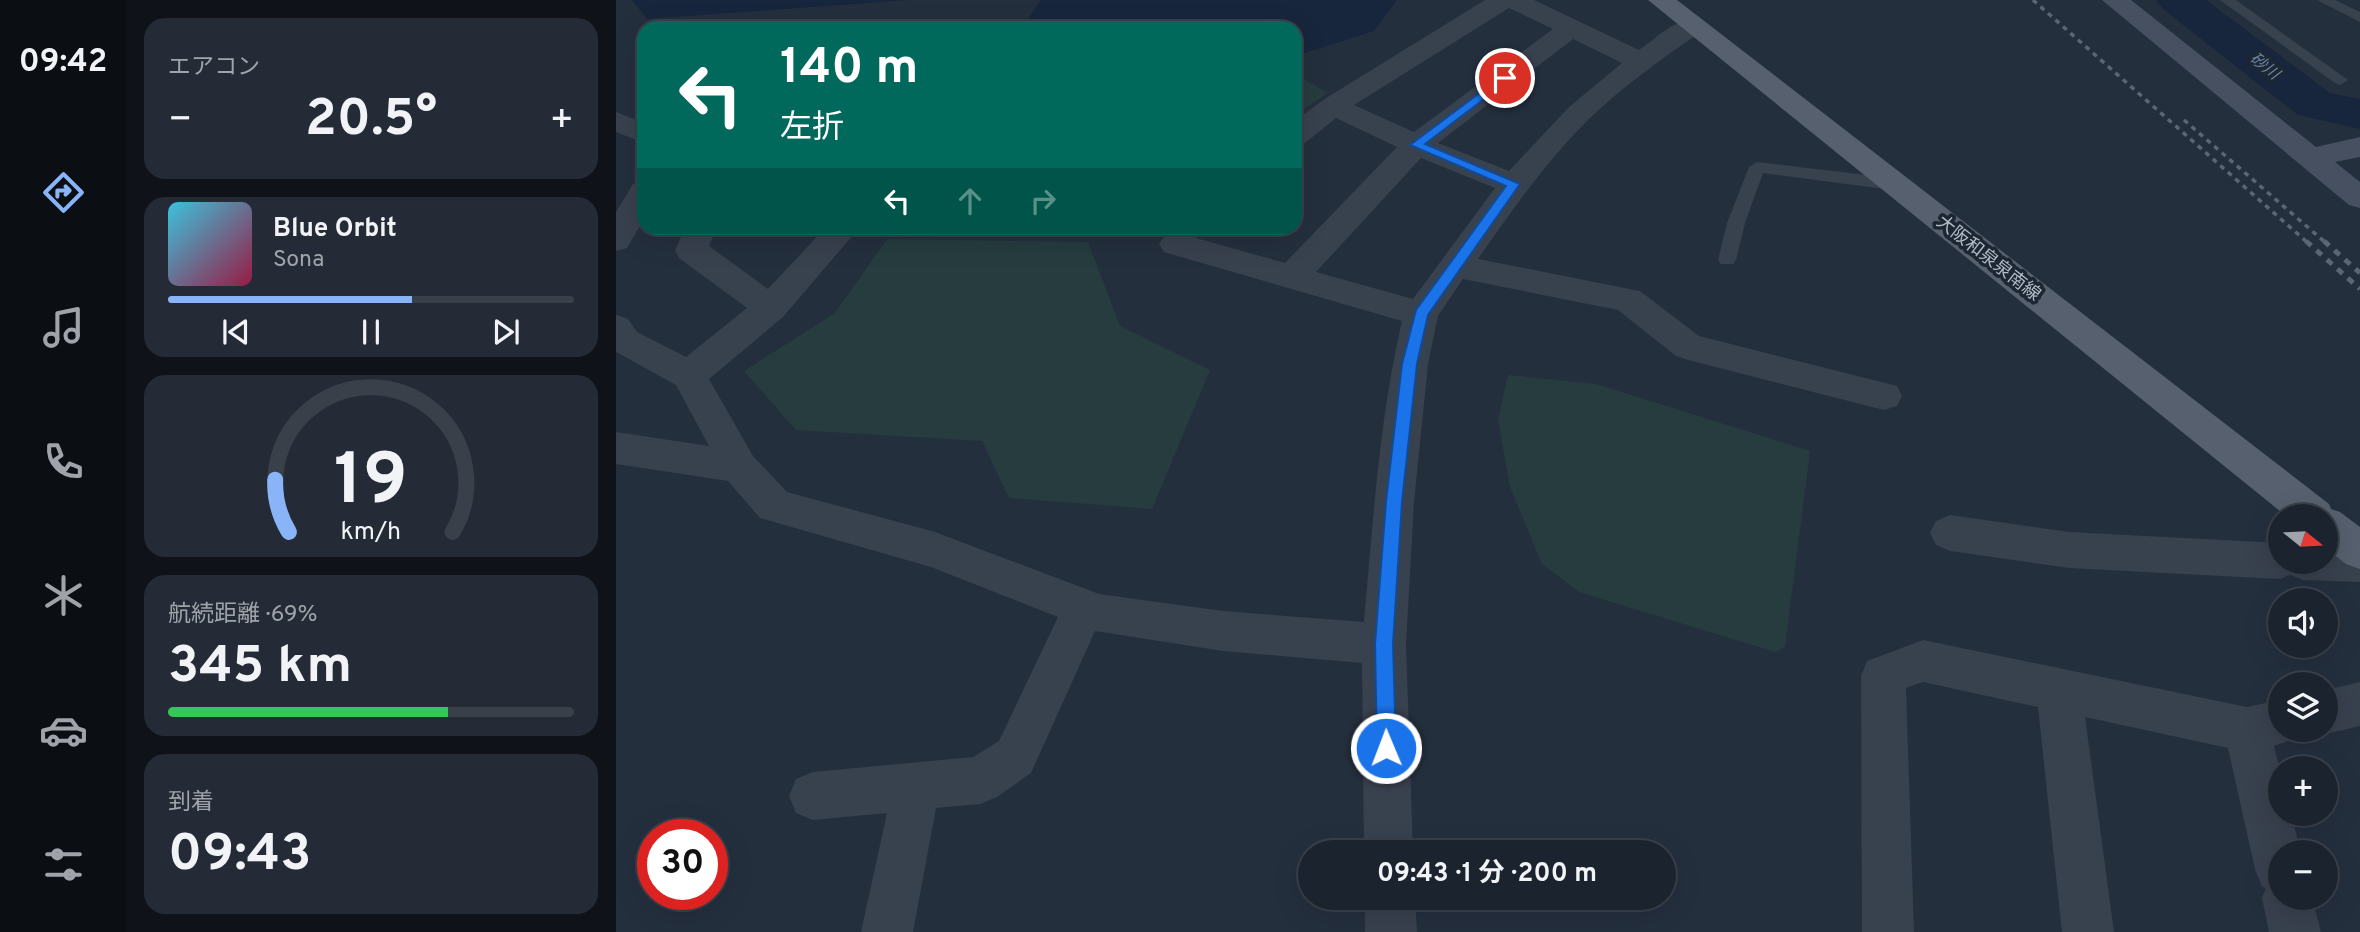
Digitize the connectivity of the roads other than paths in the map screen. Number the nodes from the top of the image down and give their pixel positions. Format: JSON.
{"nodes":[{"id":1,"x":1503,"y":0,"type":"edge"},
{"id":2,"x":1513,"y":0,"type":"edge"},
{"id":3,"x":1661,"y":0,"type":"edge"},
{"id":4,"x":2115,"y":0,"type":"edge"},
{"id":5,"x":2227,"y":0,"type":"edge"},
{"id":6,"x":2324,"y":0,"type":"edge"},
{"id":7,"x":2360,"y":18,"type":"edge"},
{"id":8,"x":1693,"y":25,"type":"junction"},
{"id":9,"x":1572,"y":27,"type":"junction"},
{"id":10,"x":1641,"y":61,"type":"junction"},
{"id":11,"x":2340,"y":80,"type":"dead end"},
{"id":12,"x":1333,"y":106,"type":"junction"},
{"id":13,"x":616,"y":121,"type":"edge"},
{"id":14,"x":1302,"y":130,"type":"edge"},
{"id":15,"x":637,"y":131,"type":"edge"},
{"id":16,"x":1416,"y":145,"type":"junction"},
{"id":17,"x":2360,"y":147,"type":"edge"},
{"id":18,"x":2311,"y":158,"type":"junction"},
{"id":19,"x":1514,"y":184,"type":"junction"},
{"id":20,"x":1892,"y":184,"type":"junction"},
{"id":21,"x":2360,"y":198,"type":"edge"},
{"id":22,"x":637,"y":203,"type":"edge"},
{"id":23,"x":698,"y":235,"type":"edge"},
{"id":24,"x":838,"y":235,"type":"edge"},
{"id":25,"x":1181,"y":235,"type":"edge"},
{"id":26,"x":616,"y":240,"type":"edge"},
{"id":27,"x":1727,"y":260,"type":"dead end"},
{"id":28,"x":1455,"y":266,"type":"junction"},
{"id":29,"x":1292,"y":277,"type":"junction"},
{"id":30,"x":771,"y":308,"type":"junction"},
{"id":31,"x":1421,"y":314,"type":"junction"},
{"id":32,"x":616,"y":328,"type":"edge"},
{"id":33,"x":690,"y":375,"type":"junction"},
{"id":34,"x":1884,"y":396,"type":"dead end"},
{"id":35,"x":616,"y":448,"type":"edge"},
{"id":36,"x":739,"y":467,"type":"junction"},
{"id":37,"x":2300,"y":504,"type":"edge"},
{"id":38,"x":1950,"y":533,"type":"dead end"},
{"id":39,"x":2338,"y":534,"type":"edge"},
{"id":40,"x":2360,"y":551,"type":"edge"},
{"id":41,"x":2268,"y":560,"type":"edge"},
{"id":42,"x":2338,"y":564,"type":"edge"},
{"id":43,"x":2360,"y":565,"type":"edge"},
{"id":44,"x":1084,"y":607,"type":"junction"},
{"id":45,"x":1384,"y":644,"type":"junction"},
{"id":46,"x":2059,"y":690,"type":"junction"},
{"id":47,"x":2360,"y":704,"type":"edge"},
{"id":48,"x":2338,"y":709,"type":"edge"},
{"id":49,"x":2263,"y":726,"type":"edge"},
{"id":50,"x":916,"y":786,"type":"junction"},
{"id":51,"x":813,"y":796,"type":"dead end"},
{"id":52,"x":1389,"y":840,"type":"edge"},
{"id":53,"x":2277,"y":840,"type":"edge"},
{"id":54,"x":1390,"y":910,"type":"edge"},
{"id":55,"x":2290,"y":910,"type":"edge"},
{"id":56,"x":887,"y":932,"type":"edge"},
{"id":57,"x":1391,"y":932,"type":"edge"},
{"id":58,"x":1888,"y":932,"type":"edge"},
{"id":59,"x":2088,"y":932,"type":"edge"},
{"id":60,"x":2295,"y":932,"type":"edge"}],
"edges":[{"from":1,"to":12,"type":"street"},
{"from":2,"to":9,"type":"street"},
{"from":3,"to":8,"type":"main road","name":"大阪和泉泉南線"},
{"from":4,"to":18,"type":"street"},
{"from":5,"to":11,"type":"lane"},
{"from":6,"to":7,"type":"lane"},
{"from":8,"to":10,"type":"street"},
{"from":8,"to":20,"type":"main road","name":"大阪和泉泉南線"},
{"from":9,"to":10,"type":"street"},
{"from":9,"to":16,"type":"street"},
{"from":10,"to":19,"type":"street"},
{"from":12,"to":14,"type":"street"},
{"from":12,"to":16,"type":"street"},
{"from":13,"to":15,"type":"street"},
{"from":16,"to":19,"type":"street"},
{"from":16,"to":29,"type":"street"},
{"from":17,"to":18,"type":"street"},
{"from":18,"to":21,"type":"street"},
{"from":19,"to":28,"type":"street"},
{"from":20,"to":27,"type":"lane"},
{"from":20,"to":37,"type":"main road","name":"大阪和泉泉南線"},
{"from":22,"to":26,"type":"street"},
{"from":23,"to":30,"type":"street"},
{"from":24,"to":30,"type":"street"},
{"from":25,"to":29,"type":"street"},
{"from":28,"to":31,"type":"street"},
{"from":28,"to":34,"type":"street"},
{"from":29,"to":31,"type":"street"},
{"from":30,"to":33,"type":"street"},
{"from":31,"to":45,"type":"street"},
{"from":32,"to":33,"type":"street"},
{"from":33,"to":36,"type":"street"},
{"from":35,"to":36,"type":"street"},
{"from":36,"to":44,"type":"street"},
{"from":38,"to":41,"type":"street"},
{"from":39,"to":40,"type":"main road"},
{"from":42,"to":43,"type":"street"},
{"from":44,"to":45,"type":"street"},
{"from":44,"to":50,"type":"street"},
{"from":45,"to":52,"type":"street"},
{"from":46,"to":49,"type":"street"},
{"from":46,"to":58,"type":"street"},
{"from":46,"to":59,"type":"street"},
{"from":47,"to":48,"type":"street"},
{"from":49,"to":53,"type":"street"},
{"from":50,"to":51,"type":"street"},
{"from":50,"to":56,"type":"street"},
{"from":54,"to":57,"type":"street"},
{"from":55,"to":60,"type":"street"}]}
